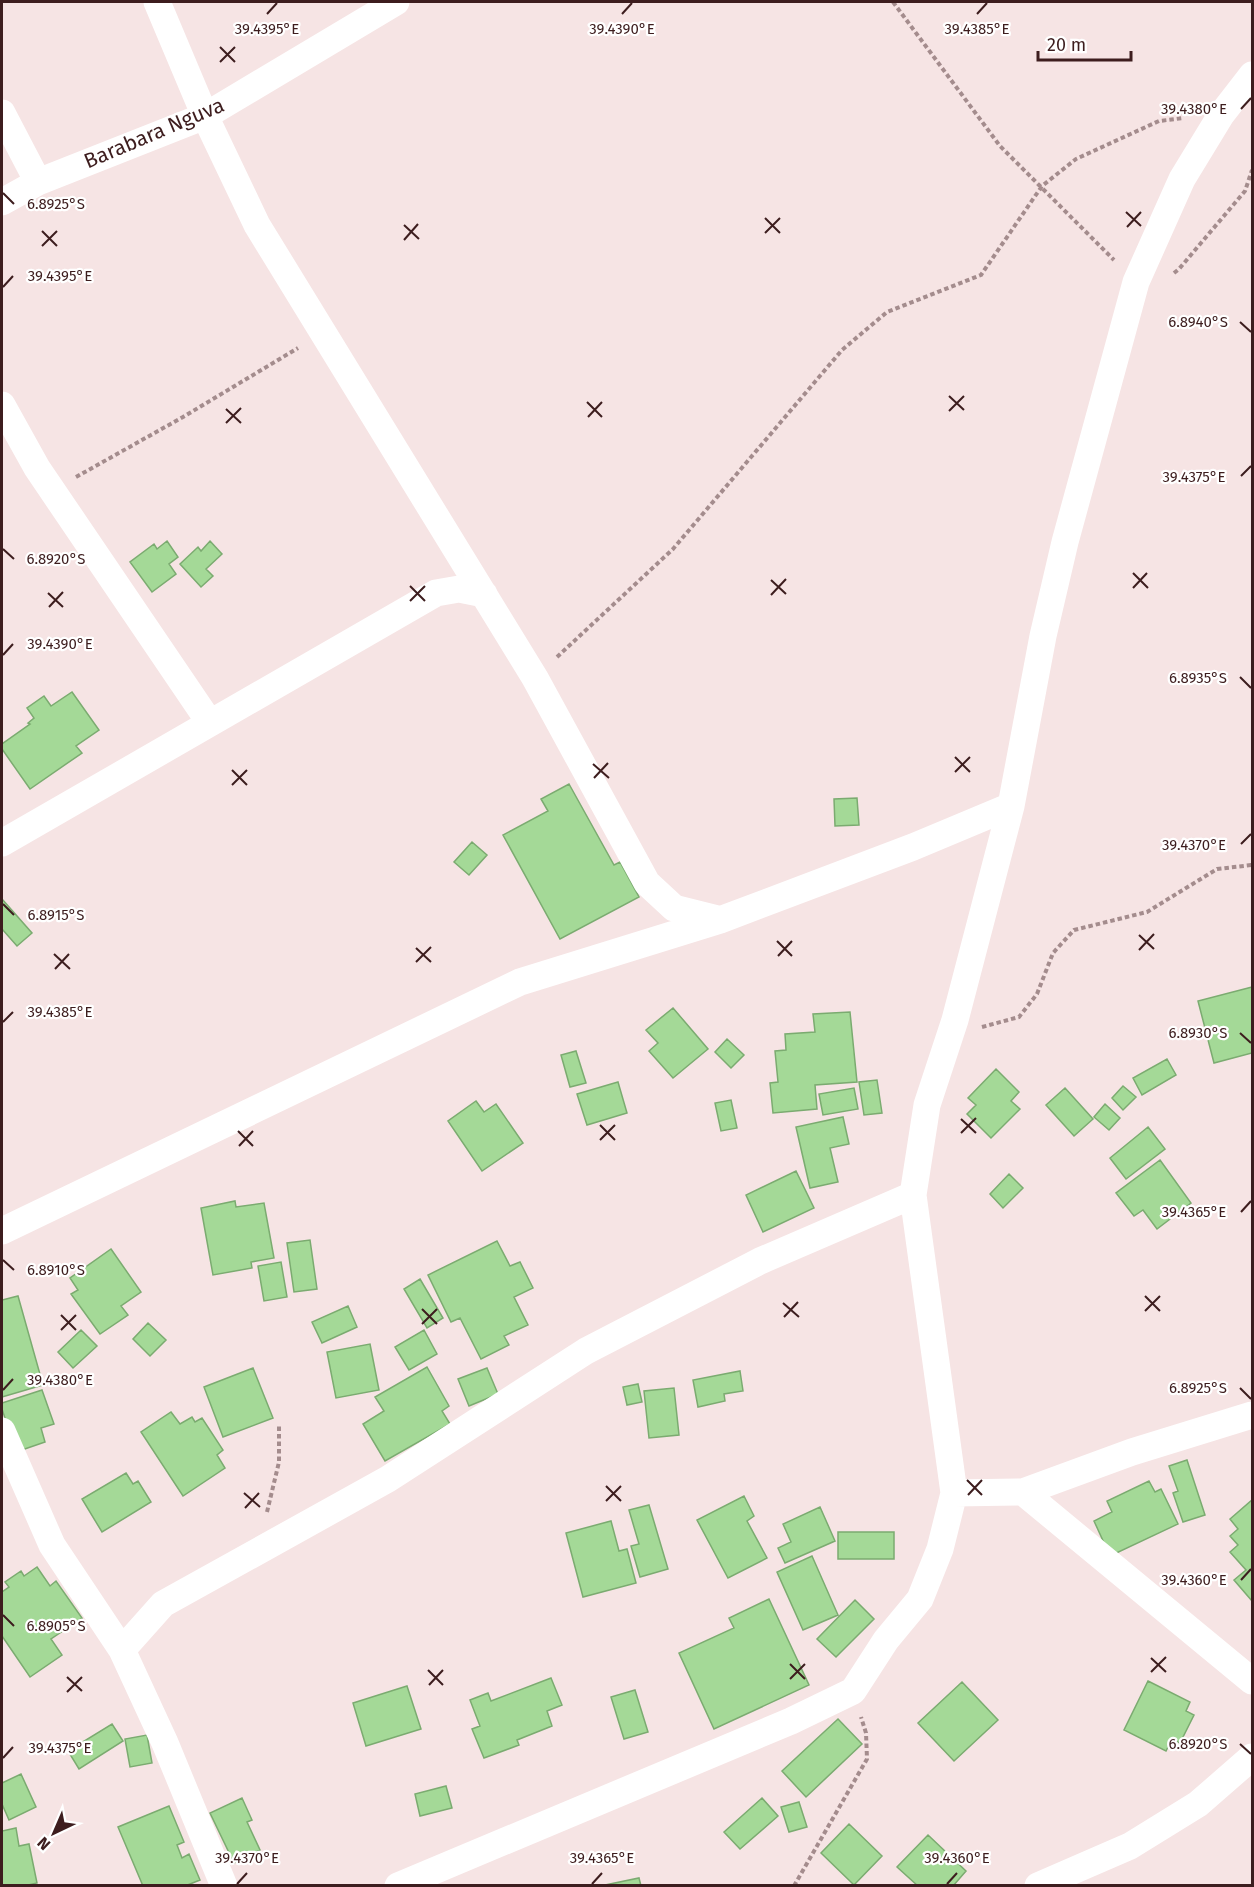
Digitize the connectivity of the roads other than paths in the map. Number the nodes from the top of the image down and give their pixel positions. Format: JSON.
{"nodes":[{"id":1,"x":157,"y":2,"type":"edge"},
{"id":2,"x":396,"y":2,"type":"edge"},
{"id":3,"x":1252,"y":75,"type":"edge"},
{"id":4,"x":2,"y":113,"type":"edge"},
{"id":5,"x":205,"y":116,"type":"junction"},
{"id":6,"x":38,"y":182,"type":"junction"},
{"id":7,"x":2,"y":202,"type":"edge"},
{"id":8,"x":2,"y":405,"type":"edge"},
{"id":9,"x":459,"y":552,"type":"junction"},
{"id":10,"x":436,"y":593,"type":"junction"},
{"id":11,"x":484,"y":594,"type":"junction"},
{"id":12,"x":210,"y":723,"type":"junction"},
{"id":13,"x":1011,"y":806,"type":"junction"},
{"id":14,"x":2,"y":843,"type":"edge"},
{"id":15,"x":720,"y":920,"type":"junction"},
{"id":16,"x":913,"y":1195,"type":"junction"},
{"id":17,"x":2,"y":1231,"type":"edge"},
{"id":18,"x":1252,"y":1415,"type":"edge"},
{"id":19,"x":2,"y":1431,"type":"edge"},
{"id":20,"x":1023,"y":1492,"type":"junction"},
{"id":21,"x":954,"y":1494,"type":"junction"},
{"id":22,"x":122,"y":1650,"type":"junction"},
{"id":23,"x":1252,"y":1681,"type":"edge"},
{"id":24,"x":1252,"y":1757,"type":"edge"},
{"id":25,"x":224,"y":1886,"type":"edge"},
{"id":26,"x":398,"y":1886,"type":"edge"},
{"id":27,"x":1038,"y":1886,"type":"edge"}],
"edges":[{"from":1,"to":5,"type":"street"},
{"from":2,"to":5,"type":"street","name":"Barabara Nguva"},
{"from":3,"to":13,"type":"street"},
{"from":4,"to":6,"type":"street"},
{"from":5,"to":6,"type":"street","name":"Barabara Nguva"},
{"from":5,"to":9,"type":"street"},
{"from":6,"to":7,"type":"street","name":"Barabara Nguva"},
{"from":8,"to":12,"type":"street"},
{"from":9,"to":10,"type":"street"},
{"from":9,"to":11,"type":"street"},
{"from":10,"to":11,"type":"street"},
{"from":10,"to":12,"type":"street"},
{"from":11,"to":15,"type":"street"},
{"from":12,"to":14,"type":"street"},
{"from":13,"to":15,"type":"street"},
{"from":13,"to":16,"type":"street"},
{"from":15,"to":17,"type":"street"},
{"from":16,"to":21,"type":"street"},
{"from":16,"to":22,"type":"street"},
{"from":18,"to":20,"type":"street"},
{"from":19,"to":22,"type":"street"},
{"from":20,"to":21,"type":"street"},
{"from":20,"to":23,"type":"street"},
{"from":21,"to":26,"type":"street"},
{"from":22,"to":25,"type":"street"},
{"from":24,"to":27,"type":"street"}]}
